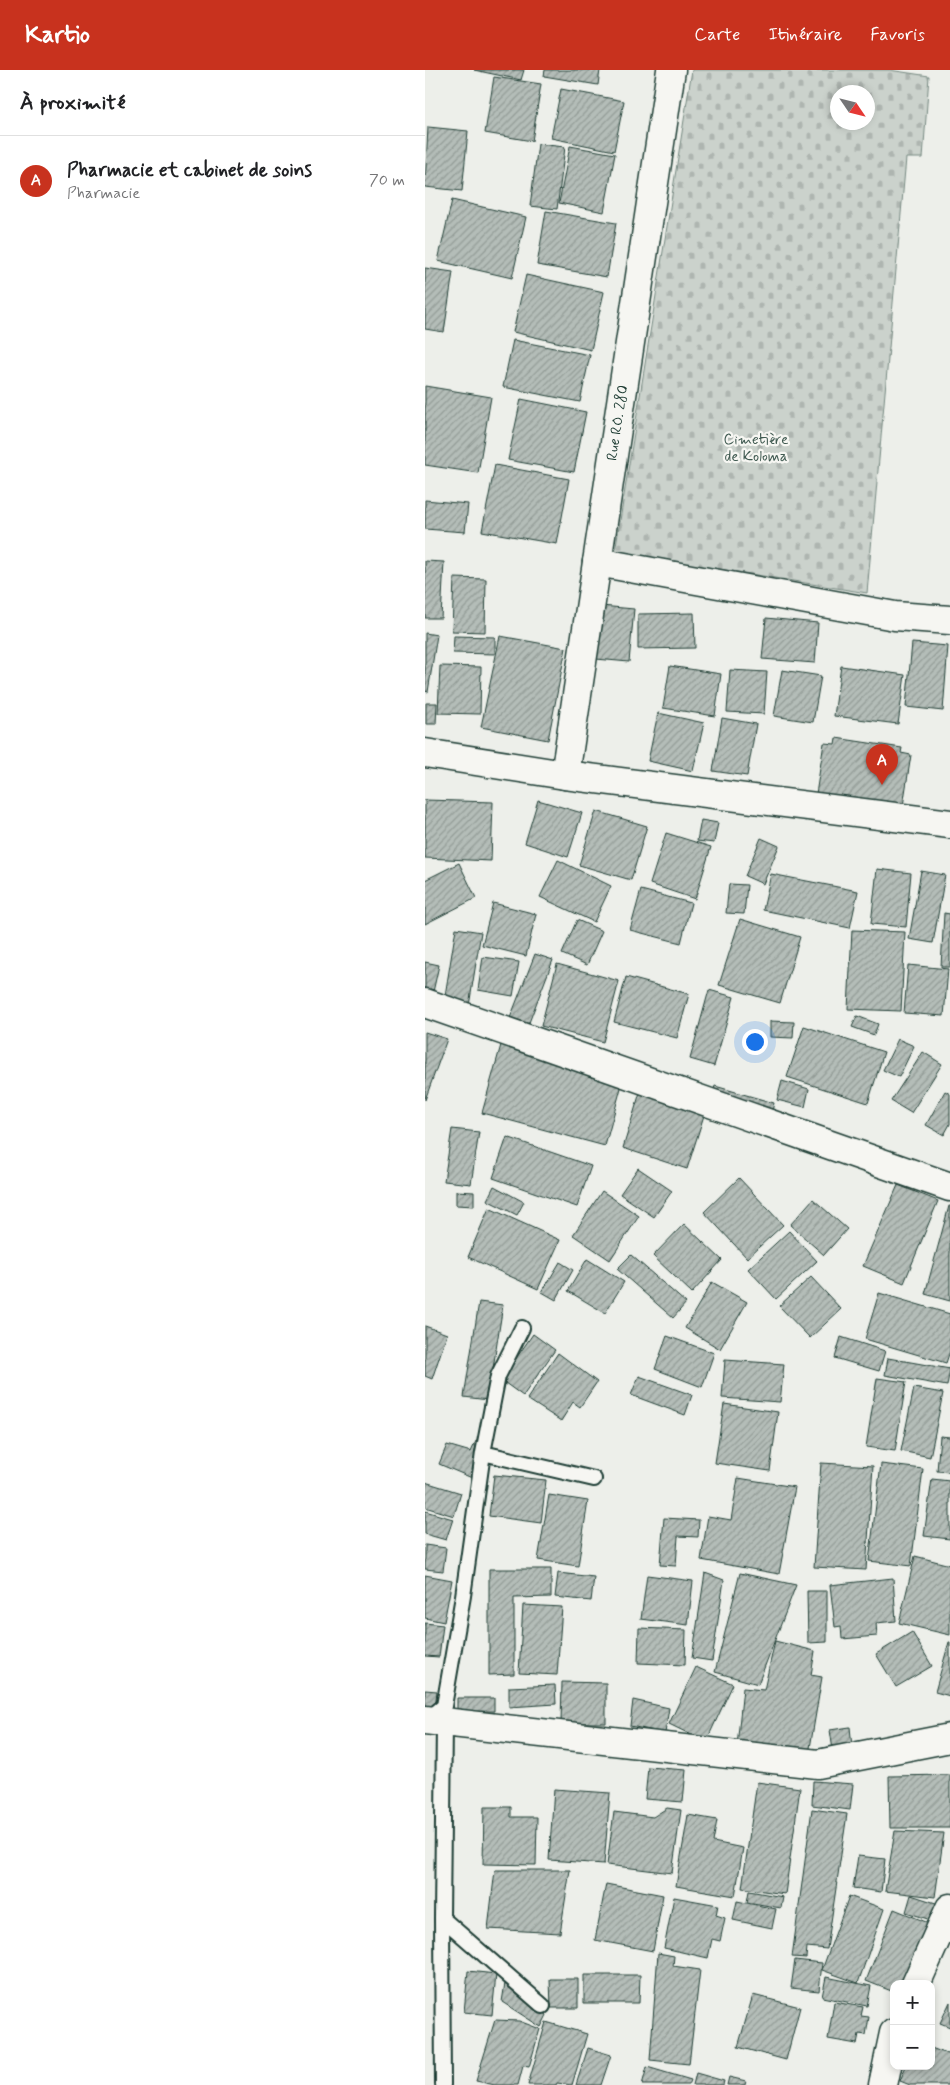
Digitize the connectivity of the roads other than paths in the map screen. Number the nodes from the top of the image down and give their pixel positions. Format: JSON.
{"nodes":[{"id":1,"x":671,"y":70,"type":"edge"},
{"id":2,"x":597,"y":562,"type":"junction"},
{"id":3,"x":950,"y":620,"type":"edge"},
{"id":4,"x":425,"y":753,"type":"edge"},
{"id":5,"x":565,"y":776,"type":"junction"},
{"id":6,"x":950,"y":824,"type":"edge"},
{"id":7,"x":425,"y":1003,"type":"edge"},
{"id":8,"x":950,"y":1187,"type":"edge"},
{"id":9,"x":522,"y":1328,"type":"dead end"},
{"id":10,"x":483,"y":1454,"type":"junction"},
{"id":11,"x":594,"y":1479,"type":"dead end"},
{"id":12,"x":432,"y":1721,"type":"edge"},
{"id":13,"x":950,"y":1738,"type":"edge"},
{"id":14,"x":950,"y":1908,"type":"edge"},
{"id":15,"x":442,"y":1918,"type":"junction"},
{"id":16,"x":918,"y":1980,"type":"edge"},
{"id":17,"x":543,"y":2006,"type":"dead end"},
{"id":18,"x":890,"y":2052,"type":"edge"},
{"id":19,"x":443,"y":2085,"type":"edge"},
{"id":20,"x":883,"y":2085,"type":"edge"}],
"edges":[{"from":1,"to":2,"type":"street","name":"Rue RO. 280"},
{"from":2,"to":3,"type":"street"},
{"from":2,"to":5,"type":"street","name":"Rue RO. 280"},
{"from":4,"to":5,"type":"street"},
{"from":5,"to":6,"type":"street"},
{"from":7,"to":8,"type":"street"},
{"from":9,"to":10,"type":"lane"},
{"from":10,"to":11,"type":"lane"},
{"from":10,"to":12,"type":"lane"},
{"from":12,"to":13,"type":"street"},
{"from":12,"to":15,"type":"lane"},
{"from":14,"to":16,"type":"street"},
{"from":15,"to":17,"type":"lane"},
{"from":15,"to":19,"type":"lane"},
{"from":18,"to":20,"type":"street"}]}
